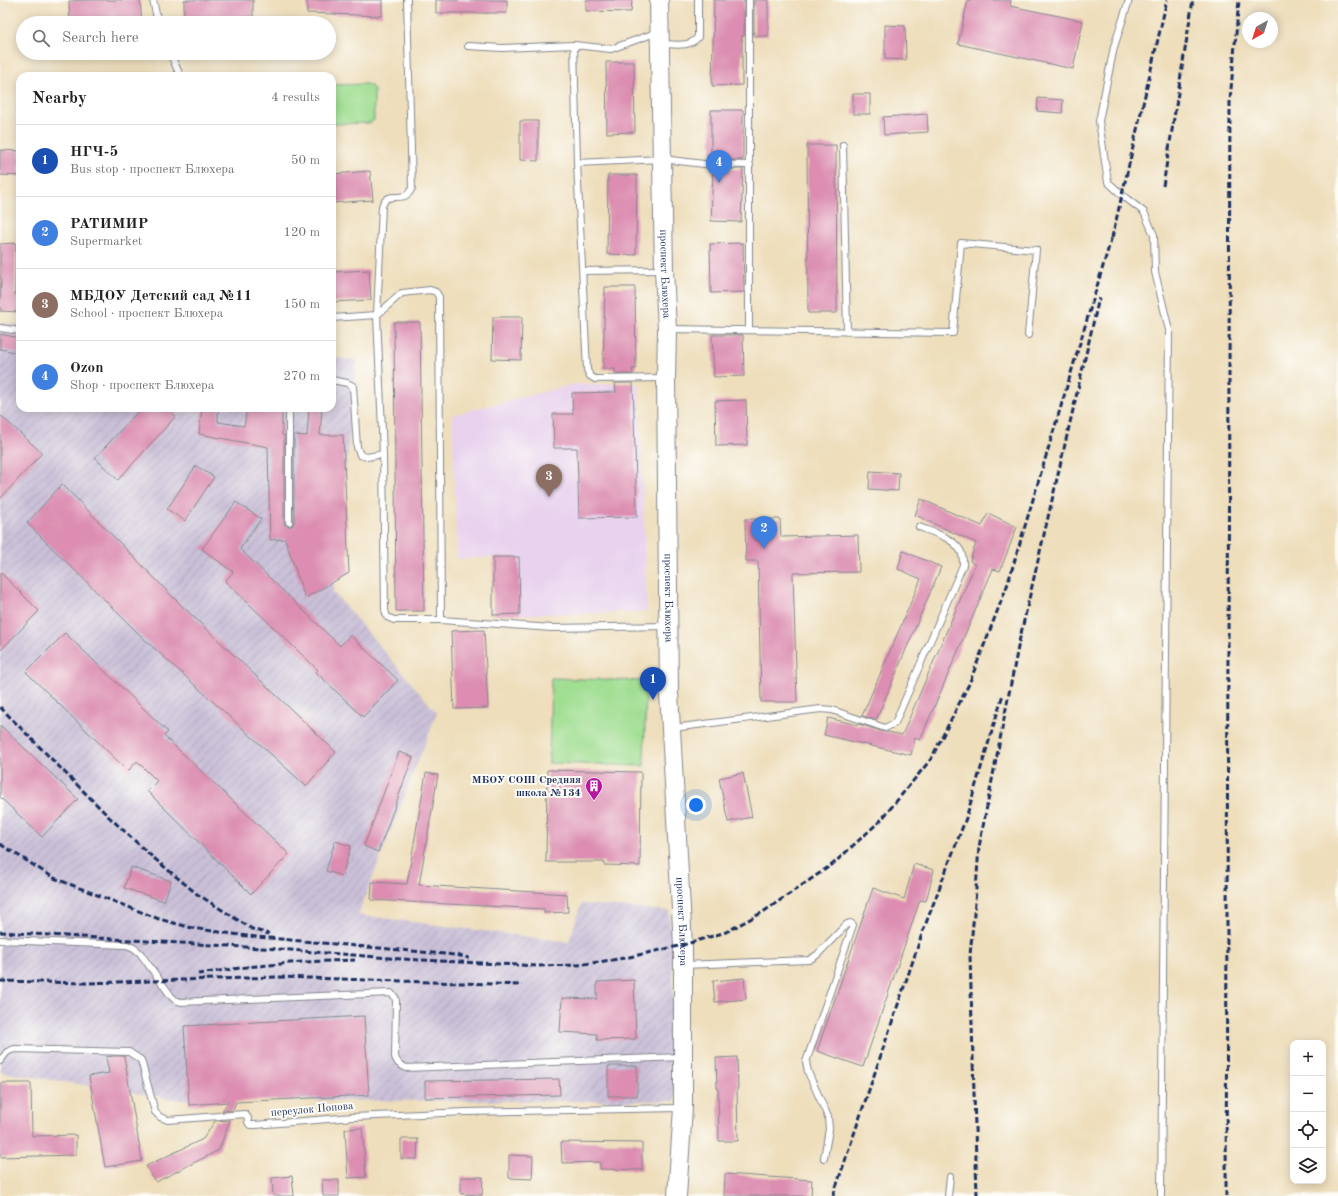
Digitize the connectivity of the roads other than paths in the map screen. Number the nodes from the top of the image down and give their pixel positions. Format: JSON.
{"nodes":[{"id":1,"x":153,"y":0,"type":"edge"},
{"id":2,"x":407,"y":0,"type":"edge"},
{"id":3,"x":658,"y":0,"type":"edge"},
{"id":4,"x":698,"y":0,"type":"edge"},
{"id":5,"x":749,"y":0,"type":"edge"},
{"id":6,"x":1129,"y":0,"type":"edge"},
{"id":7,"x":156,"y":16,"type":"edge"},
{"id":8,"x":659,"y":38,"type":"junction"},
{"id":9,"x":574,"y":44,"type":"junction"},
{"id":10,"x":468,"y":46,"type":"dead end"},
{"id":11,"x":173,"y":60,"type":"edge"},
{"id":12,"x":178,"y":72,"type":"edge"},
{"id":13,"x":843,"y":145,"type":"dead end"},
{"id":14,"x":662,"y":159,"type":"junction"},
{"id":15,"x":577,"y":163,"type":"junction"},
{"id":16,"x":750,"y":165,"type":"junction"},
{"id":17,"x":664,"y":270,"type":"junction"},
{"id":18,"x":583,"y":271,"type":"junction"},
{"id":19,"x":377,"y":315,"type":"junction"},
{"id":20,"x":336,"y":318,"type":"edge"},
{"id":21,"x":0,"y":328,"type":"edge"},
{"id":22,"x":667,"y":329,"type":"junction"},
{"id":23,"x":16,"y":330,"type":"edge"},
{"id":24,"x":749,"y":330,"type":"junction"},
{"id":25,"x":847,"y":332,"type":"junction"},
{"id":26,"x":1028,"y":335,"type":"dead end"},
{"id":27,"x":666,"y":378,"type":"junction"},
{"id":28,"x":336,"y":381,"type":"edge"},
{"id":29,"x":289,"y":412,"type":"edge"},
{"id":30,"x":383,"y":454,"type":"junction"},
{"id":31,"x":289,"y":522,"type":"dead end"},
{"id":32,"x":919,"y":527,"type":"dead end"},
{"id":33,"x":441,"y":620,"type":"junction"},
{"id":34,"x":669,"y":626,"type":"junction"},
{"id":35,"x":671,"y":728,"type":"junction"},
{"id":36,"x":0,"y":940,"type":"edge"},
{"id":37,"x":683,"y":965,"type":"junction"},
{"id":38,"x":683,"y":1057,"type":"junction"},
{"id":39,"x":0,"y":1061,"type":"edge"},
{"id":40,"x":683,"y":1108,"type":"junction"},
{"id":41,"x":824,"y":1158,"type":"dead end"},
{"id":42,"x":950,"y":1177,"type":"dead end"},
{"id":43,"x":677,"y":1196,"type":"edge"},
{"id":44,"x":948,"y":1196,"type":"edge"},
{"id":45,"x":1161,"y":1196,"type":"edge"}],
"edges":[{"from":1,"to":7,"type":"lane"},
{"from":2,"to":19,"type":"lane"},
{"from":3,"to":8,"type":"street","name":"проспект Блюхера"},
{"from":4,"to":8,"type":"lane"},
{"from":5,"to":16,"type":"lane"},
{"from":6,"to":45,"type":"lane"},
{"from":8,"to":9,"type":"lane"},
{"from":8,"to":14,"type":"street","name":"проспект Блюхера"},
{"from":9,"to":10,"type":"lane"},
{"from":9,"to":15,"type":"lane"},
{"from":11,"to":12,"type":"lane"},
{"from":13,"to":25,"type":"lane"},
{"from":14,"to":15,"type":"lane"},
{"from":14,"to":16,"type":"lane"},
{"from":14,"to":17,"type":"street","name":"проспект Блюхера"},
{"from":15,"to":18,"type":"lane"},
{"from":16,"to":24,"type":"lane"},
{"from":17,"to":18,"type":"lane"},
{"from":17,"to":22,"type":"street","name":"проспект Блюхера"},
{"from":18,"to":27,"type":"lane"},
{"from":19,"to":20,"type":"lane"},
{"from":19,"to":30,"type":"lane"},
{"from":19,"to":33,"type":"lane"},
{"from":21,"to":23,"type":"lane"},
{"from":22,"to":24,"type":"lane"},
{"from":22,"to":27,"type":"street","name":"проспект Блюхера"},
{"from":24,"to":25,"type":"lane"},
{"from":25,"to":26,"type":"lane"},
{"from":27,"to":34,"type":"street","name":"проспект Блюхера"},
{"from":28,"to":30,"type":"lane"},
{"from":29,"to":31,"type":"lane"},
{"from":30,"to":33,"type":"lane"},
{"from":32,"to":35,"type":"lane"},
{"from":33,"to":34,"type":"lane"},
{"from":34,"to":35,"type":"street","name":"проспект Блюхера"},
{"from":35,"to":37,"type":"street","name":"проспект Блюхера"},
{"from":36,"to":38,"type":"lane"},
{"from":37,"to":38,"type":"street","name":"проспект Блюхера"},
{"from":37,"to":41,"type":"lane"},
{"from":38,"to":40,"type":"street","name":"проспект Блюхера"},
{"from":39,"to":40,"type":"lane","name":"переулок Попова"},
{"from":40,"to":43,"type":"street","name":"проспект Блюхера"},
{"from":42,"to":44,"type":"lane"}]}
